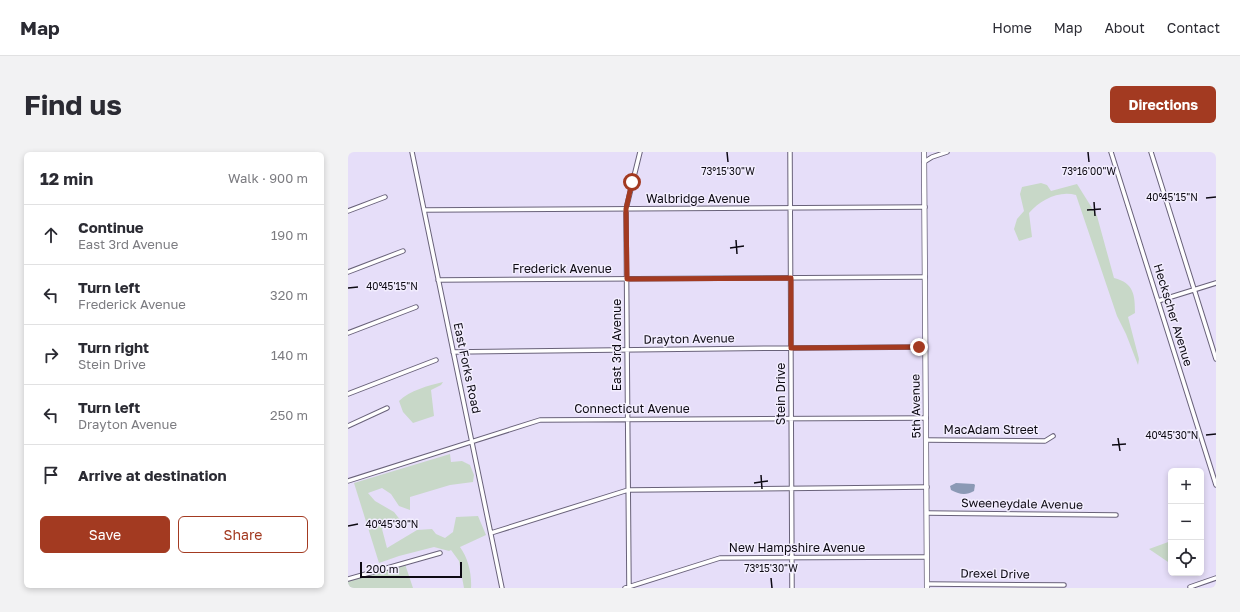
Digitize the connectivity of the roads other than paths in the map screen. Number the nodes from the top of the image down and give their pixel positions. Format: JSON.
{"nodes":[{"id":1,"x":412,"y":152,"type":"edge"},
{"id":2,"x":640,"y":152,"type":"edge"},
{"id":3,"x":790,"y":152,"type":"edge"},
{"id":4,"x":924,"y":152,"type":"edge"},
{"id":5,"x":947,"y":152,"type":"edge"},
{"id":6,"x":1111,"y":152,"type":"edge"},
{"id":7,"x":1151,"y":152,"type":"edge"},
{"id":8,"x":924,"y":162,"type":"junction"},
{"id":9,"x":385,"y":197,"type":"dead end"},
{"id":10,"x":925,"y":206,"type":"junction"},
{"id":11,"x":790,"y":208,"type":"junction"},
{"id":12,"x":626,"y":209,"type":"junction"},
{"id":13,"x":424,"y":210,"type":"junction"},
{"id":14,"x":348,"y":211,"type":"edge"},
{"id":15,"x":403,"y":251,"type":"dead end"},
{"id":16,"x":348,"y":272,"type":"edge"},
{"id":17,"x":925,"y":277,"type":"junction"},
{"id":18,"x":791,"y":278,"type":"junction"},
{"id":19,"x":627,"y":279,"type":"junction"},
{"id":20,"x":438,"y":280,"type":"junction"},
{"id":21,"x":1216,"y":283,"type":"edge"},
{"id":22,"x":1195,"y":290,"type":"junction"},
{"id":23,"x":1158,"y":301,"type":"junction"},
{"id":24,"x":416,"y":306,"type":"dead end"},
{"id":25,"x":348,"y":333,"type":"edge"},
{"id":26,"x":925,"y":347,"type":"junction"},
{"id":27,"x":791,"y":348,"type":"junction"},
{"id":28,"x":627,"y":350,"type":"junction"},
{"id":29,"x":453,"y":352,"type":"junction"},
{"id":30,"x":1216,"y":359,"type":"edge"},
{"id":31,"x":436,"y":360,"type":"dead end"},
{"id":32,"x":348,"y":394,"type":"edge"},
{"id":33,"x":387,"y":408,"type":"dead end"},
{"id":34,"x":926,"y":418,"type":"junction"},
{"id":35,"x":628,"y":419,"type":"junction"},
{"id":36,"x":791,"y":419,"type":"junction"},
{"id":37,"x":348,"y":426,"type":"edge"},
{"id":38,"x":1053,"y":436,"type":"dead end"},
{"id":39,"x":926,"y":440,"type":"junction"},
{"id":40,"x":472,"y":441,"type":"junction"},
{"id":41,"x":348,"y":481,"type":"edge"},
{"id":42,"x":1216,"y":485,"type":"edge"},
{"id":43,"x":926,"y":487,"type":"junction"},
{"id":44,"x":792,"y":488,"type":"junction"},
{"id":45,"x":628,"y":490,"type":"junction"},
{"id":46,"x":927,"y":513,"type":"junction"},
{"id":47,"x":1116,"y":515,"type":"dead end"},
{"id":48,"x":491,"y":533,"type":"junction"},
{"id":49,"x":440,"y":553,"type":"dead end"},
{"id":50,"x":926,"y":557,"type":"junction"},
{"id":51,"x":792,"y":558,"type":"junction"},
{"id":52,"x":1216,"y":578,"type":"edge"},
{"id":53,"x":348,"y":579,"type":"edge"},
{"id":54,"x":1064,"y":585,"type":"dead end"},
{"id":55,"x":927,"y":586,"type":"edge"},
{"id":56,"x":1190,"y":587,"type":"dead end"},
{"id":57,"x":502,"y":588,"type":"edge"},
{"id":58,"x":628,"y":588,"type":"edge"},
{"id":59,"x":792,"y":588,"type":"edge"}],
"edges":[{"from":1,"to":13,"type":"street","name":"East Forks Road"},
{"from":2,"to":12,"type":"street","name":"East 3rd Avenue"},
{"from":3,"to":11,"type":"street","name":"Stein Drive"},
{"from":4,"to":8,"type":"main road","name":"5th Avenue"},
{"from":5,"to":8,"type":"street"},
{"from":6,"to":23,"type":"street","name":"Heckscher Avenue"},
{"from":7,"to":22,"type":"street"},
{"from":8,"to":10,"type":"main road","name":"5th Avenue"},
{"from":9,"to":14,"type":"street"},
{"from":10,"to":11,"type":"street","name":"Walbridge Avenue"},
{"from":10,"to":17,"type":"main road","name":"5th Avenue"},
{"from":11,"to":12,"type":"street","name":"Walbridge Avenue"},
{"from":11,"to":18,"type":"street","name":"Stein Drive"},
{"from":12,"to":13,"type":"street","name":"Walbridge Avenue"},
{"from":12,"to":19,"type":"street","name":"East 3rd Avenue"},
{"from":13,"to":20,"type":"street","name":"East Forks Road"},
{"from":15,"to":16,"type":"street"},
{"from":17,"to":18,"type":"street","name":"Frederick Avenue"},
{"from":17,"to":26,"type":"main road","name":"5th Avenue"},
{"from":18,"to":19,"type":"street","name":"Frederick Avenue"},
{"from":18,"to":27,"type":"street","name":"Stein Drive"},
{"from":19,"to":20,"type":"street","name":"Frederick Avenue"},
{"from":19,"to":28,"type":"street","name":"East 3rd Avenue"},
{"from":20,"to":29,"type":"street","name":"East Forks Road"},
{"from":21,"to":22,"type":"street"},
{"from":22,"to":23,"type":"street"},
{"from":22,"to":30,"type":"street"},
{"from":23,"to":42,"type":"street","name":"Heckscher Avenue"},
{"from":24,"to":25,"type":"street"},
{"from":26,"to":27,"type":"street","name":"Drayton Avenue"},
{"from":26,"to":34,"type":"main road","name":"5th Avenue"},
{"from":27,"to":28,"type":"street","name":"Drayton Avenue"},
{"from":27,"to":36,"type":"street","name":"Stein Drive"},
{"from":28,"to":29,"type":"street","name":"Drayton Avenue"},
{"from":28,"to":35,"type":"street","name":"East 3rd Avenue"},
{"from":29,"to":40,"type":"street","name":"East Forks Road"},
{"from":31,"to":32,"type":"street"},
{"from":33,"to":37,"type":"street"},
{"from":34,"to":36,"type":"street","name":"Connecticut Avenue"},
{"from":34,"to":39,"type":"main road","name":"5th Avenue"},
{"from":35,"to":36,"type":"street","name":"Connecticut Avenue"},
{"from":35,"to":40,"type":"street","name":"Connecticut Avenue"},
{"from":35,"to":45,"type":"street","name":"East 3rd Avenue"},
{"from":36,"to":44,"type":"street","name":"Stein Drive"},
{"from":38,"to":39,"type":"street","name":"MacAdam Street"},
{"from":39,"to":43,"type":"main road","name":"5th Avenue"},
{"from":40,"to":41,"type":"street","name":"Connecticut Avenue"},
{"from":40,"to":48,"type":"street","name":"East Forks Road"},
{"from":43,"to":44,"type":"street"},
{"from":43,"to":46,"type":"main road","name":"5th Avenue"},
{"from":44,"to":45,"type":"street"},
{"from":44,"to":51,"type":"street","name":"Stein Drive"},
{"from":45,"to":48,"type":"street"},
{"from":45,"to":58,"type":"street","name":"East 3rd Avenue"},
{"from":46,"to":47,"type":"street","name":"Sweeneydale Avenue"},
{"from":46,"to":50,"type":"main road","name":"5th Avenue"},
{"from":48,"to":57,"type":"street","name":"East Forks Road"},
{"from":49,"to":53,"type":"street"},
{"from":50,"to":51,"type":"street","name":"New Hampshire Avenue"},
{"from":50,"to":55,"type":"main road","name":"5th Avenue"},
{"from":51,"to":58,"type":"street","name":"New Hampshire Avenue"},
{"from":51,"to":59,"type":"street","name":"Stein Drive"},
{"from":52,"to":56,"type":"street"},
{"from":54,"to":55,"type":"street","name":"Drexel Drive"}]}
